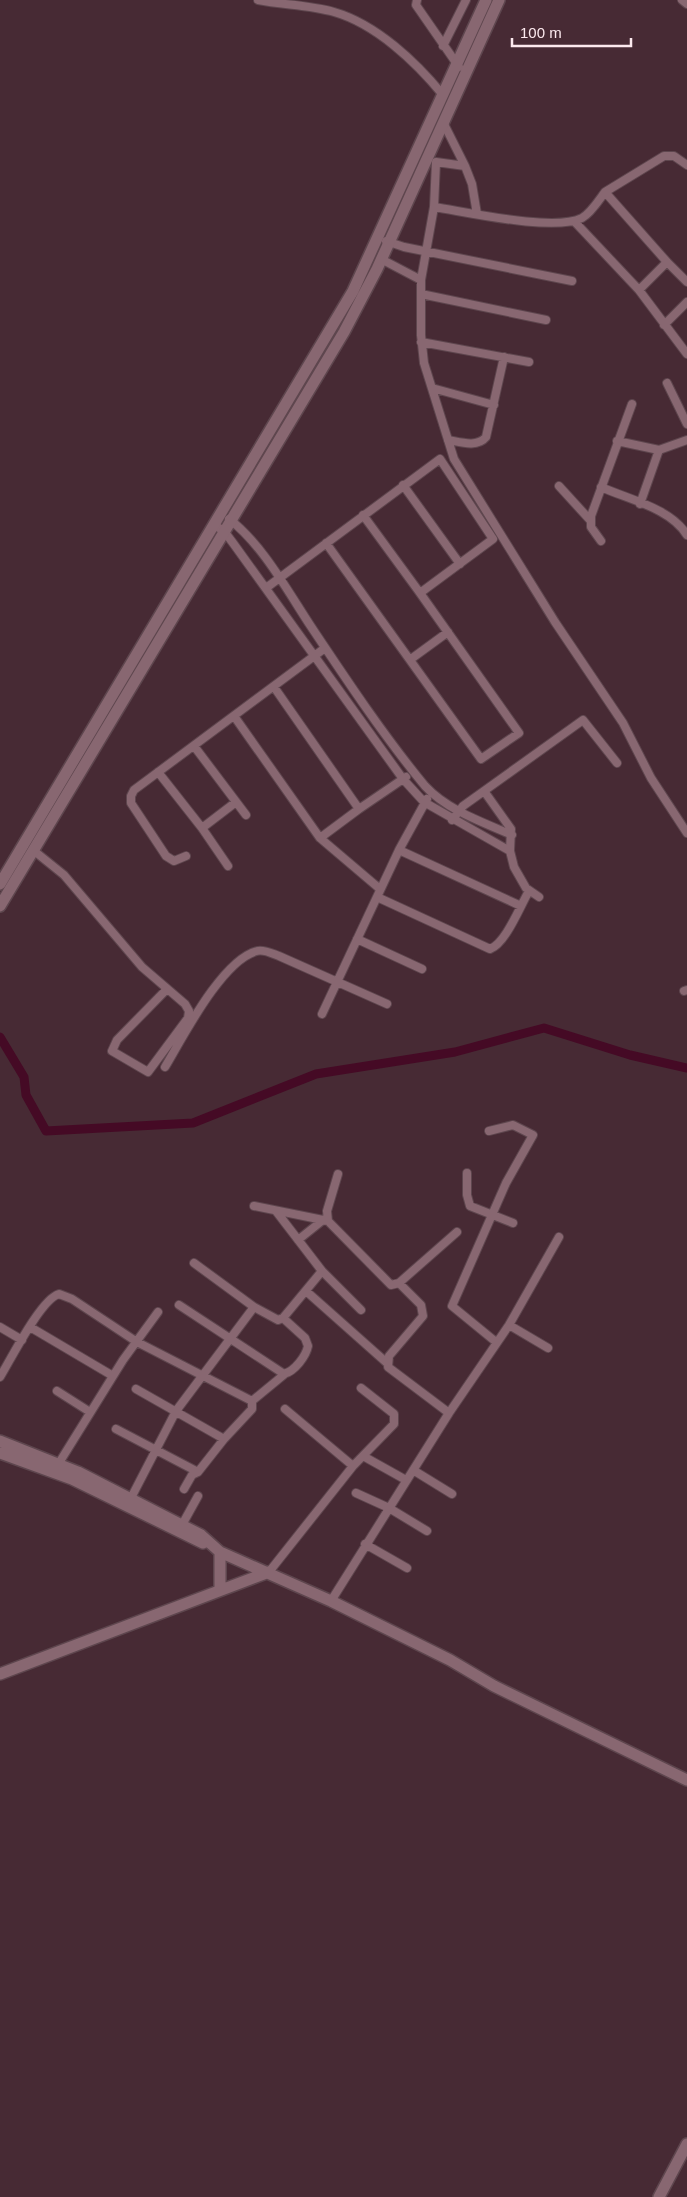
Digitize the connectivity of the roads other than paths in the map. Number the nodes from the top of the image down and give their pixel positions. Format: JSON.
{"nodes":[{"id":1,"x":258,"y":0,"type":"edge"},
{"id":2,"x":417,"y":0,"type":"edge"},
{"id":3,"x":466,"y":0,"type":"edge"},
{"id":4,"x":486,"y":0,"type":"edge"},
{"id":5,"x":498,"y":0,"type":"edge"},
{"id":6,"x":682,"y":0,"type":"edge"},
{"id":7,"x":687,"y":4,"type":"edge"},
{"id":8,"x":442,"y":46,"type":"junction"},
{"id":9,"x":461,"y":69,"type":"junction"},
{"id":10,"x":443,"y":95,"type":"junction"},
{"id":11,"x":443,"y":122,"type":"junction"},
{"id":12,"x":687,"y":165,"type":"edge"},
{"id":13,"x":465,"y":166,"type":"junction"},
{"id":14,"x":605,"y":192,"type":"junction"},
{"id":15,"x":434,"y":207,"type":"junction"},
{"id":16,"x":477,"y":214,"type":"junction"},
{"id":17,"x":574,"y":221,"type":"junction"},
{"id":18,"x":384,"y":240,"type":"junction"},
{"id":19,"x":426,"y":250,"type":"junction"},
{"id":20,"x":381,"y":259,"type":"junction"},
{"id":21,"x":667,"y":262,"type":"junction"},
{"id":22,"x":421,"y":280,"type":"junction"},
{"id":23,"x":572,"y":281,"type":"dead end"},
{"id":24,"x":687,"y":282,"type":"edge"},
{"id":25,"x":639,"y":290,"type":"junction"},
{"id":26,"x":421,"y":294,"type":"junction"},
{"id":27,"x":687,"y":302,"type":"edge"},
{"id":28,"x":546,"y":320,"type":"dead end"},
{"id":29,"x":664,"y":325,"type":"junction"},
{"id":30,"x":421,"y":342,"type":"junction"},
{"id":31,"x":687,"y":354,"type":"edge"},
{"id":32,"x":504,"y":358,"type":"junction"},
{"id":33,"x":529,"y":362,"type":"dead end"},
{"id":34,"x":667,"y":383,"type":"dead end"},
{"id":35,"x":432,"y":388,"type":"junction"},
{"id":36,"x":632,"y":404,"type":"dead end"},
{"id":37,"x":494,"y":405,"type":"junction"},
{"id":38,"x":687,"y":424,"type":"edge"},
{"id":39,"x":448,"y":440,"type":"junction"},
{"id":40,"x":687,"y":440,"type":"edge"},
{"id":41,"x":617,"y":441,"type":"junction"},
{"id":42,"x":659,"y":450,"type":"junction"},
{"id":43,"x":404,"y":485,"type":"junction"},
{"id":44,"x":559,"y":486,"type":"dead end"},
{"id":45,"x":601,"y":487,"type":"junction"},
{"id":46,"x":640,"y":504,"type":"junction"},
{"id":47,"x":363,"y":515,"type":"junction"},
{"id":48,"x":226,"y":517,"type":"junction"},
{"id":49,"x":590,"y":520,"type":"junction"},
{"id":50,"x":219,"y":528,"type":"junction"},
{"id":51,"x":687,"y":535,"type":"edge"},
{"id":52,"x":601,"y":541,"type":"dead end"},
{"id":53,"x":326,"y":542,"type":"junction"},
{"id":54,"x":460,"y":564,"type":"junction"},
{"id":55,"x":279,"y":578,"type":"junction"},
{"id":56,"x":266,"y":588,"type":"junction"},
{"id":57,"x":420,"y":593,"type":"junction"},
{"id":58,"x":448,"y":632,"type":"junction"},
{"id":59,"x":325,"y":648,"type":"junction"},
{"id":60,"x":315,"y":655,"type":"junction"},
{"id":61,"x":411,"y":659,"type":"junction"},
{"id":62,"x":274,"y":687,"type":"junction"},
{"id":63,"x":234,"y":716,"type":"junction"},
{"id":64,"x":194,"y":746,"type":"junction"},
{"id":65,"x":617,"y":763,"type":"dead end"},
{"id":66,"x":158,"y":772,"type":"junction"},
{"id":67,"x":414,"y":772,"type":"junction"},
{"id":68,"x":403,"y":779,"type":"junction"},
{"id":69,"x":484,"y":791,"type":"junction"},
{"id":70,"x":432,"y":793,"type":"junction"},
{"id":71,"x":236,"y":802,"type":"junction"},
{"id":72,"x":424,"y":802,"type":"junction"},
{"id":73,"x":359,"y":809,"type":"junction"},
{"id":74,"x":459,"y":811,"type":"junction"},
{"id":75,"x":246,"y":815,"type":"dead end"},
{"id":76,"x":452,"y":820,"type":"junction"},
{"id":77,"x":202,"y":828,"type":"junction"},
{"id":78,"x":687,"y":833,"type":"edge"},
{"id":79,"x":512,"y":835,"type":"junction"},
{"id":80,"x":320,"y":838,"type":"junction"},
{"id":81,"x":33,"y":850,"type":"junction"},
{"id":82,"x":399,"y":850,"type":"junction"},
{"id":83,"x":510,"y":851,"type":"junction"},
{"id":84,"x":186,"y":856,"type":"dead end"},
{"id":85,"x":228,"y":866,"type":"dead end"},
{"id":86,"x":0,"y":884,"type":"edge"},
{"id":87,"x":530,"y":891,"type":"junction"},
{"id":88,"x":379,"y":893,"type":"junction"},
{"id":89,"x":539,"y":897,"type":"dead end"},
{"id":90,"x":0,"y":906,"type":"edge"},
{"id":91,"x":520,"y":906,"type":"junction"},
{"id":92,"x":357,"y":939,"type":"junction"},
{"id":93,"x":422,"y":969,"type":"dead end"},
{"id":94,"x":337,"y":983,"type":"junction"},
{"id":95,"x":167,"y":989,"type":"junction"},
{"id":96,"x":387,"y":1004,"type":"dead end"},
{"id":97,"x":322,"y":1014,"type":"dead end"},
{"id":98,"x":165,"y":1067,"type":"dead end"},
{"id":99,"x":490,"y":1132,"type":"dead end"},
{"id":100,"x":467,"y":1173,"type":"dead end"},
{"id":101,"x":338,"y":1174,"type":"dead end"},
{"id":102,"x":254,"y":1206,"type":"dead end"},
{"id":103,"x":276,"y":1211,"type":"junction"},
{"id":104,"x":491,"y":1216,"type":"junction"},
{"id":105,"x":326,"y":1221,"type":"junction"},
{"id":106,"x":514,"y":1223,"type":"dead end"},
{"id":107,"x":457,"y":1232,"type":"dead end"},
{"id":108,"x":559,"y":1237,"type":"dead end"},
{"id":109,"x":298,"y":1240,"type":"junction"},
{"id":110,"x":194,"y":1263,"type":"dead end"},
{"id":111,"x":322,"y":1271,"type":"junction"},
{"id":112,"x":399,"y":1283,"type":"junction"},
{"id":113,"x":306,"y":1291,"type":"junction"},
{"id":114,"x":179,"y":1305,"type":"dead end"},
{"id":115,"x":254,"y":1307,"type":"junction"},
{"id":116,"x":361,"y":1310,"type":"dead end"},
{"id":117,"x":158,"y":1312,"type":"dead end"},
{"id":118,"x":283,"y":1318,"type":"junction"},
{"id":119,"x":508,"y":1325,"type":"junction"},
{"id":120,"x":0,"y":1327,"type":"edge"},
{"id":121,"x":30,"y":1327,"type":"junction"},
{"id":122,"x":231,"y":1338,"type":"junction"},
{"id":123,"x":22,"y":1340,"type":"junction"},
{"id":124,"x":137,"y":1342,"type":"junction"},
{"id":125,"x":496,"y":1342,"type":"junction"},
{"id":126,"x":548,"y":1348,"type":"dead end"},
{"id":127,"x":387,"y":1363,"type":"junction"},
{"id":128,"x":286,"y":1373,"type":"junction"},
{"id":129,"x":113,"y":1376,"type":"junction"},
{"id":130,"x":203,"y":1376,"type":"junction"},
{"id":131,"x":0,"y":1377,"type":"edge"},
{"id":132,"x":361,"y":1388,"type":"dead end"},
{"id":133,"x":136,"y":1389,"type":"dead end"},
{"id":134,"x":57,"y":1391,"type":"dead end"},
{"id":135,"x":252,"y":1401,"type":"junction"},
{"id":136,"x":285,"y":1410,"type":"dead end"},
{"id":137,"x":176,"y":1411,"type":"junction"},
{"id":138,"x":90,"y":1412,"type":"junction"},
{"id":139,"x":449,"y":1413,"type":"junction"},
{"id":140,"x":116,"y":1429,"type":"dead end"},
{"id":141,"x":224,"y":1439,"type":"junction"},
{"id":142,"x":0,"y":1441,"type":"edge"},
{"id":143,"x":154,"y":1451,"type":"junction"},
{"id":144,"x":0,"y":1453,"type":"edge"},
{"id":145,"x":363,"y":1456,"type":"junction"},
{"id":146,"x":59,"y":1463,"type":"junction"},
{"id":147,"x":353,"y":1466,"type":"junction"},
{"id":148,"x":413,"y":1470,"type":"junction"},
{"id":149,"x":198,"y":1472,"type":"junction"},
{"id":150,"x":406,"y":1480,"type":"junction"},
{"id":151,"x":184,"y":1489,"type":"dead end"},
{"id":152,"x":356,"y":1493,"type":"dead end"},
{"id":153,"x":452,"y":1494,"type":"dead end"},
{"id":154,"x":198,"y":1496,"type":"dead end"},
{"id":155,"x":131,"y":1498,"type":"junction"},
{"id":156,"x":389,"y":1508,"type":"junction"},
{"id":157,"x":182,"y":1525,"type":"junction"},
{"id":158,"x":427,"y":1530,"type":"dead end"},
{"id":159,"x":365,"y":1544,"type":"junction"},
{"id":160,"x":217,"y":1549,"type":"junction"},
{"id":161,"x":406,"y":1568,"type":"dead end"},
{"id":162,"x":269,"y":1572,"type":"junction"},
{"id":163,"x":220,"y":1590,"type":"junction"},
{"id":164,"x":331,"y":1601,"type":"junction"},
{"id":165,"x":0,"y":1674,"type":"edge"},
{"id":166,"x":687,"y":1780,"type":"edge"},
{"id":167,"x":686,"y":2147,"type":"edge"},
{"id":168,"x":659,"y":2197,"type":"edge"}],
"edges":[{"from":1,"to":10,"type":"street"},
{"from":2,"to":8,"type":"street"},
{"from":3,"to":8,"type":"street"},
{"from":4,"to":9,"type":"main road"},
{"from":5,"to":9,"type":"main road"},
{"from":6,"to":7,"type":"street"},
{"from":8,"to":9,"type":"street"},
{"from":9,"to":10,"type":"main road"},
{"from":9,"to":11,"type":"main road"},
{"from":10,"to":18,"type":"main road"},
{"from":11,"to":13,"type":"street"},
{"from":11,"to":18,"type":"main road"},
{"from":12,"to":14,"type":"street"},
{"from":13,"to":15,"type":"street"},
{"from":13,"to":16,"type":"street"},
{"from":14,"to":17,"type":"street"},
{"from":14,"to":21,"type":"street"},
{"from":15,"to":16,"type":"street"},
{"from":15,"to":19,"type":"street"},
{"from":16,"to":17,"type":"street"},
{"from":17,"to":25,"type":"street"},
{"from":18,"to":19,"type":"street"},
{"from":18,"to":20,"type":"main road"},
{"from":18,"to":48,"type":"main road"},
{"from":19,"to":22,"type":"street"},
{"from":19,"to":23,"type":"street"},
{"from":20,"to":22,"type":"street"},
{"from":20,"to":48,"type":"main road"},
{"from":21,"to":24,"type":"street"},
{"from":21,"to":25,"type":"street"},
{"from":22,"to":26,"type":"street"},
{"from":25,"to":29,"type":"street"},
{"from":26,"to":28,"type":"street"},
{"from":26,"to":30,"type":"street"},
{"from":27,"to":29,"type":"street"},
{"from":29,"to":31,"type":"street"},
{"from":30,"to":32,"type":"street"},
{"from":30,"to":35,"type":"street"},
{"from":32,"to":33,"type":"street"},
{"from":32,"to":37,"type":"street"},
{"from":34,"to":38,"type":"street"},
{"from":35,"to":37,"type":"street"},
{"from":35,"to":39,"type":"street"},
{"from":36,"to":41,"type":"street"},
{"from":37,"to":39,"type":"street"},
{"from":39,"to":78,"type":"street"},
{"from":40,"to":42,"type":"street"},
{"from":41,"to":42,"type":"street"},
{"from":41,"to":45,"type":"street"},
{"from":42,"to":46,"type":"street"},
{"from":43,"to":47,"type":"street"},
{"from":43,"to":54,"type":"street"},
{"from":43,"to":54,"type":"street"},
{"from":44,"to":49,"type":"street"},
{"from":45,"to":46,"type":"street"},
{"from":45,"to":49,"type":"street"},
{"from":46,"to":51,"type":"street"},
{"from":47,"to":53,"type":"street"},
{"from":47,"to":57,"type":"street"},
{"from":48,"to":50,"type":"main road"},
{"from":48,"to":55,"type":"street"},
{"from":49,"to":52,"type":"street"},
{"from":50,"to":56,"type":"street"},
{"from":50,"to":81,"type":"main road"},
{"from":50,"to":86,"type":"main road"},
{"from":53,"to":55,"type":"street"},
{"from":53,"to":61,"type":"street"},
{"from":54,"to":57,"type":"street"},
{"from":55,"to":56,"type":"street"},
{"from":55,"to":59,"type":"street"},
{"from":56,"to":60,"type":"street"},
{"from":57,"to":58,"type":"street"},
{"from":58,"to":61,"type":"street"},
{"from":58,"to":61,"type":"street"},
{"from":59,"to":60,"type":"street"},
{"from":59,"to":67,"type":"street"},
{"from":60,"to":62,"type":"street"},
{"from":60,"to":68,"type":"street"},
{"from":62,"to":63,"type":"street"},
{"from":62,"to":73,"type":"street"},
{"from":63,"to":64,"type":"street"},
{"from":63,"to":80,"type":"street"},
{"from":64,"to":66,"type":"street"},
{"from":64,"to":71,"type":"street"},
{"from":65,"to":69,"type":"street"},
{"from":66,"to":77,"type":"street"},
{"from":66,"to":84,"type":"street"},
{"from":67,"to":68,"type":"street"},
{"from":67,"to":70,"type":"street"},
{"from":68,"to":72,"type":"street"},
{"from":68,"to":73,"type":"street"},
{"from":69,"to":74,"type":"street"},
{"from":69,"to":79,"type":"street"},
{"from":70,"to":72,"type":"street"},
{"from":70,"to":74,"type":"street"},
{"from":71,"to":75,"type":"street"},
{"from":71,"to":77,"type":"street"},
{"from":72,"to":76,"type":"street"},
{"from":72,"to":82,"type":"street"},
{"from":73,"to":80,"type":"street"},
{"from":74,"to":76,"type":"street"},
{"from":74,"to":79,"type":"street"},
{"from":76,"to":83,"type":"street"},
{"from":77,"to":85,"type":"street"},
{"from":79,"to":83,"type":"street"},
{"from":80,"to":88,"type":"street"},
{"from":81,"to":90,"type":"main road"},
{"from":81,"to":95,"type":"street"},
{"from":82,"to":88,"type":"street"},
{"from":82,"to":91,"type":"street"},
{"from":83,"to":87,"type":"street"},
{"from":87,"to":89,"type":"street"},
{"from":87,"to":91,"type":"street"},
{"from":88,"to":91,"type":"street"},
{"from":88,"to":92,"type":"street"},
{"from":92,"to":93,"type":"street"},
{"from":92,"to":94,"type":"street"},
{"from":94,"to":96,"type":"street"},
{"from":94,"to":97,"type":"street"},
{"from":94,"to":98,"type":"street"},
{"from":95,"to":95,"type":"street"},
{"from":99,"to":104,"type":"street"},
{"from":100,"to":104,"type":"street"},
{"from":101,"to":105,"type":"street"},
{"from":102,"to":103,"type":"street"},
{"from":103,"to":105,"type":"street"},
{"from":103,"to":109,"type":"street"},
{"from":104,"to":106,"type":"street"},
{"from":104,"to":125,"type":"street"},
{"from":105,"to":109,"type":"street"},
{"from":105,"to":112,"type":"street"},
{"from":107,"to":112,"type":"street"},
{"from":108,"to":119,"type":"street"},
{"from":109,"to":111,"type":"street"},
{"from":110,"to":115,"type":"street"},
{"from":111,"to":113,"type":"street"},
{"from":111,"to":116,"type":"street"},
{"from":112,"to":127,"type":"street"},
{"from":113,"to":118,"type":"street"},
{"from":113,"to":127,"type":"street"},
{"from":114,"to":122,"type":"street"},
{"from":115,"to":118,"type":"street"},
{"from":115,"to":122,"type":"street"},
{"from":117,"to":124,"type":"street"},
{"from":118,"to":128,"type":"street"},
{"from":119,"to":125,"type":"street"},
{"from":119,"to":126,"type":"street"},
{"from":120,"to":123,"type":"street"},
{"from":121,"to":123,"type":"street"},
{"from":121,"to":124,"type":"street"},
{"from":121,"to":129,"type":"street"},
{"from":122,"to":128,"type":"street"},
{"from":122,"to":130,"type":"street"},
{"from":123,"to":131,"type":"street"},
{"from":124,"to":129,"type":"street"},
{"from":124,"to":130,"type":"street"},
{"from":125,"to":139,"type":"street"},
{"from":127,"to":139,"type":"street"},
{"from":128,"to":135,"type":"street"},
{"from":129,"to":138,"type":"street"},
{"from":130,"to":135,"type":"street"},
{"from":130,"to":137,"type":"street"},
{"from":132,"to":145,"type":"street"},
{"from":133,"to":137,"type":"street"},
{"from":134,"to":138,"type":"street"},
{"from":135,"to":141,"type":"street"},
{"from":136,"to":147,"type":"street"},
{"from":137,"to":141,"type":"street"},
{"from":137,"to":143,"type":"street"},
{"from":138,"to":146,"type":"street"},
{"from":139,"to":148,"type":"street"},
{"from":140,"to":143,"type":"street"},
{"from":141,"to":149,"type":"street"},
{"from":142,"to":146,"type":"main road"},
{"from":143,"to":149,"type":"street"},
{"from":143,"to":155,"type":"street"},
{"from":144,"to":160,"type":"main road"},
{"from":145,"to":147,"type":"street"},
{"from":145,"to":150,"type":"street"},
{"from":146,"to":155,"type":"main road"},
{"from":147,"to":162,"type":"street"},
{"from":148,"to":150,"type":"street"},
{"from":148,"to":153,"type":"street"},
{"from":149,"to":151,"type":"street"},
{"from":150,"to":156,"type":"street"},
{"from":152,"to":156,"type":"street"},
{"from":154,"to":157,"type":"street"},
{"from":155,"to":157,"type":"main road"},
{"from":156,"to":158,"type":"street"},
{"from":156,"to":159,"type":"street"},
{"from":157,"to":160,"type":"main road"},
{"from":159,"to":161,"type":"street"},
{"from":159,"to":164,"type":"street"},
{"from":160,"to":162,"type":"main road"},
{"from":160,"to":163,"type":"main road"},
{"from":162,"to":163,"type":"main road"},
{"from":162,"to":164,"type":"main road"},
{"from":163,"to":165,"type":"main road"},
{"from":164,"to":166,"type":"main road"},
{"from":167,"to":168,"type":"main road"}]}
